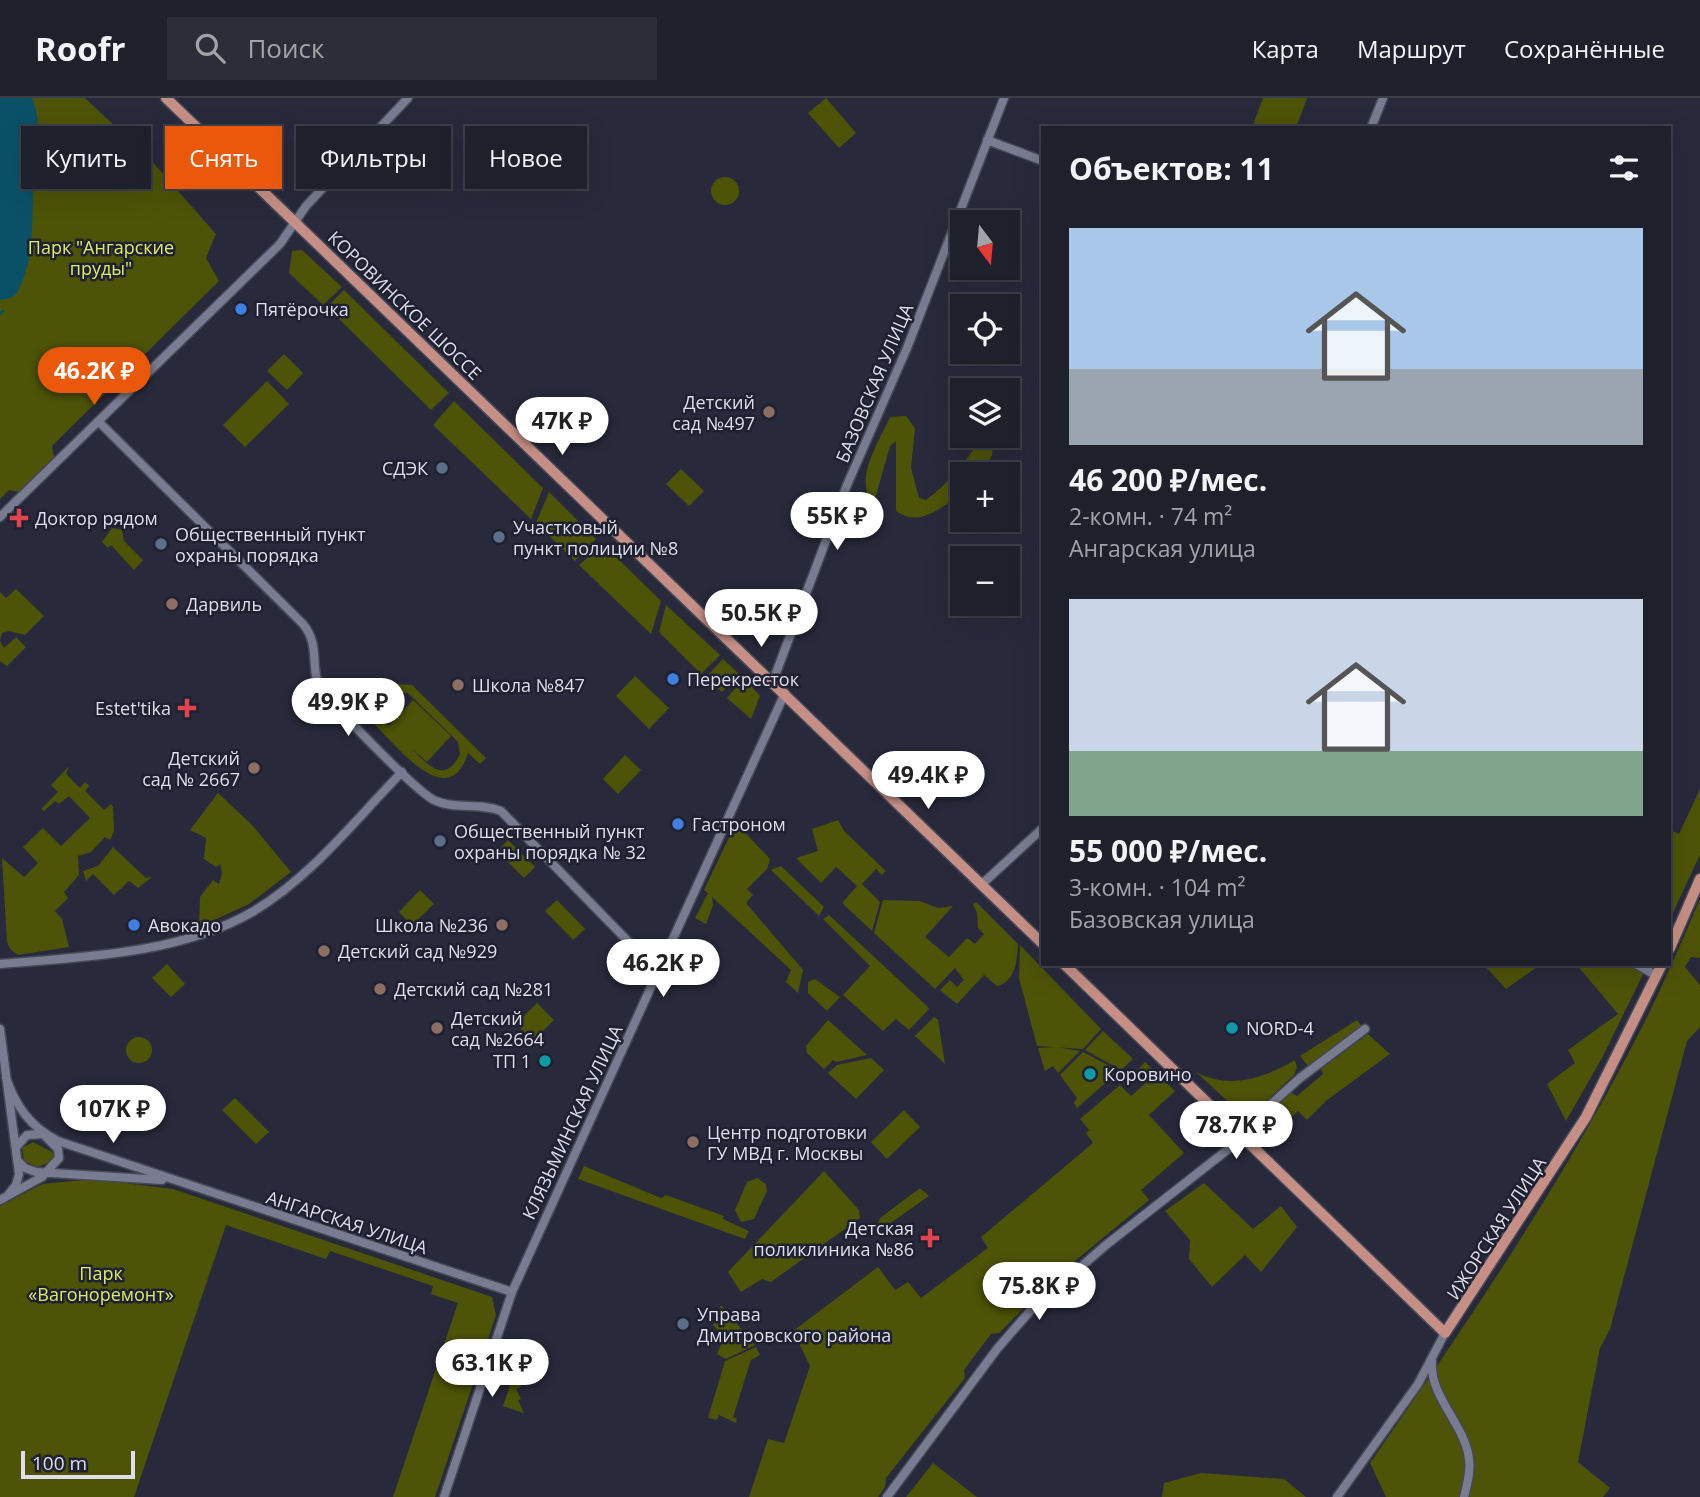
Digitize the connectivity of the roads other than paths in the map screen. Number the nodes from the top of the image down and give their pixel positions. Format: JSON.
{"nodes":[{"id":1,"x":166,"y":98,"type":"edge"},
{"id":2,"x":408,"y":98,"type":"edge"},
{"id":3,"x":1004,"y":98,"type":"edge"},
{"id":4,"x":1382,"y":98,"type":"edge"},
{"id":5,"x":1372,"y":126,"type":"edge"},
{"id":6,"x":988,"y":140,"type":"junction"},
{"id":7,"x":1041,"y":160,"type":"edge"},
{"id":8,"x":294,"y":222,"type":"junction"},
{"id":9,"x":99,"y":422,"type":"junction"},
{"id":10,"x":0,"y":517,"type":"edge"},
{"id":11,"x":773,"y":681,"type":"junction"},
{"id":12,"x":785,"y":693,"type":"junction"},
{"id":13,"x":402,"y":772,"type":"junction"},
{"id":14,"x":1041,"y":830,"type":"edge"},
{"id":15,"x":1699,"y":882,"type":"edge"},
{"id":16,"x":982,"y":884,"type":"junction"},
{"id":17,"x":1041,"y":942,"type":"edge"},
{"id":18,"x":1671,"y":946,"type":"edge"},
{"id":19,"x":0,"y":964,"type":"edge"},
{"id":20,"x":1066,"y":966,"type":"edge"},
{"id":21,"x":1640,"y":966,"type":"edge"},
{"id":22,"x":1661,"y":966,"type":"edge"},
{"id":23,"x":659,"y":973,"type":"junction"},
{"id":24,"x":1657,"y":976,"type":"junction"},
{"id":25,"x":0,"y":1029,"type":"edge"},
{"id":26,"x":1364,"y":1029,"type":"dead end"},
{"id":27,"x":6,"y":1078,"type":"junction"},
{"id":28,"x":43,"y":1133,"type":"junction"},
{"id":29,"x":1240,"y":1135,"type":"junction"},
{"id":30,"x":16,"y":1154,"type":"junction"},
{"id":31,"x":48,"y":1172,"type":"junction"},
{"id":32,"x":172,"y":1181,"type":"junction"},
{"id":33,"x":4,"y":1197,"type":"edge"},
{"id":34,"x":512,"y":1292,"type":"junction"},
{"id":35,"x":1445,"y":1333,"type":"junction"},
{"id":36,"x":1432,"y":1359,"type":"junction"},
{"id":37,"x":444,"y":1497,"type":"edge"},
{"id":38,"x":887,"y":1497,"type":"edge"},
{"id":39,"x":1337,"y":1497,"type":"edge"},
{"id":40,"x":1464,"y":1497,"type":"edge"}],
"edges":[{"from":1,"to":8,"type":"main road","name":"КОРОВИНСКОЕ ШОССЕ"},
{"from":2,"to":8,"type":"street"},
{"from":3,"to":6,"type":"street","name":"БАЗОВСКАЯ УЛИЦА"},
{"from":4,"to":5,"type":"street"},
{"from":6,"to":7,"type":"street"},
{"from":6,"to":11,"type":"street","name":"БАЗОВСКАЯ УЛИЦА"},
{"from":8,"to":9,"type":"street"},
{"from":8,"to":11,"type":"main road","name":"КОРОВИНСКОЕ ШОССЕ"},
{"from":9,"to":10,"type":"street"},
{"from":9,"to":13,"type":"street"},
{"from":11,"to":12,"type":"main road","name":"КОРОВИНСКОЕ ШОССЕ"},
{"from":12,"to":16,"type":"main road","name":"КОРОВИНСКОЕ ШОССЕ"},
{"from":12,"to":23,"type":"street","name":"КЛЯЗЬМИНСКАЯ УЛИЦА"},
{"from":13,"to":19,"type":"street"},
{"from":13,"to":23,"type":"street"},
{"from":14,"to":16,"type":"street"},
{"from":15,"to":18,"type":"main road"},
{"from":16,"to":17,"type":"main road","name":"КОРОВИНСКОЕ ШОССЕ"},
{"from":20,"to":29,"type":"main road"},
{"from":21,"to":24,"type":"street"},
{"from":22,"to":24,"type":"main road","name":"ИЖОРСКАЯ УЛИЦА"},
{"from":23,"to":34,"type":"street","name":"КЛЯЗЬМИНСКАЯ УЛИЦА"},
{"from":24,"to":35,"type":"main road","name":"ИЖОРСКАЯ УЛИЦА"},
{"from":25,"to":27,"type":"street","name":"АНГАРСКАЯ УЛИЦА"},
{"from":26,"to":29,"type":"street"},
{"from":27,"to":28,"type":"street","name":"АНГАРСКАЯ УЛИЦА"},
{"from":27,"to":30,"type":"street","name":"АНГАРСКАЯ УЛИЦА"},
{"from":28,"to":30,"type":"street"},
{"from":28,"to":31,"type":"street"},
{"from":28,"to":32,"type":"street","name":"АНГАРСКАЯ УЛИЦА"},
{"from":29,"to":35,"type":"main road"},
{"from":29,"to":38,"type":"street"},
{"from":30,"to":31,"type":"street","name":"АНГАРСКАЯ УЛИЦА"},
{"from":30,"to":33,"type":"street"},
{"from":31,"to":32,"type":"street","name":"АНГАРСКАЯ УЛИЦА"},
{"from":31,"to":33,"type":"street"},
{"from":32,"to":34,"type":"street","name":"АНГАРСКАЯ УЛИЦА"},
{"from":34,"to":37,"type":"street","name":"КЛЯЗЬМИНСКАЯ УЛИЦА"},
{"from":35,"to":36,"type":"street","name":"ИЖОРСКАЯ УЛИЦА"},
{"from":36,"to":39,"type":"street","name":"ИЖОРСКАЯ УЛИЦА"},
{"from":36,"to":40,"type":"street"}]}
